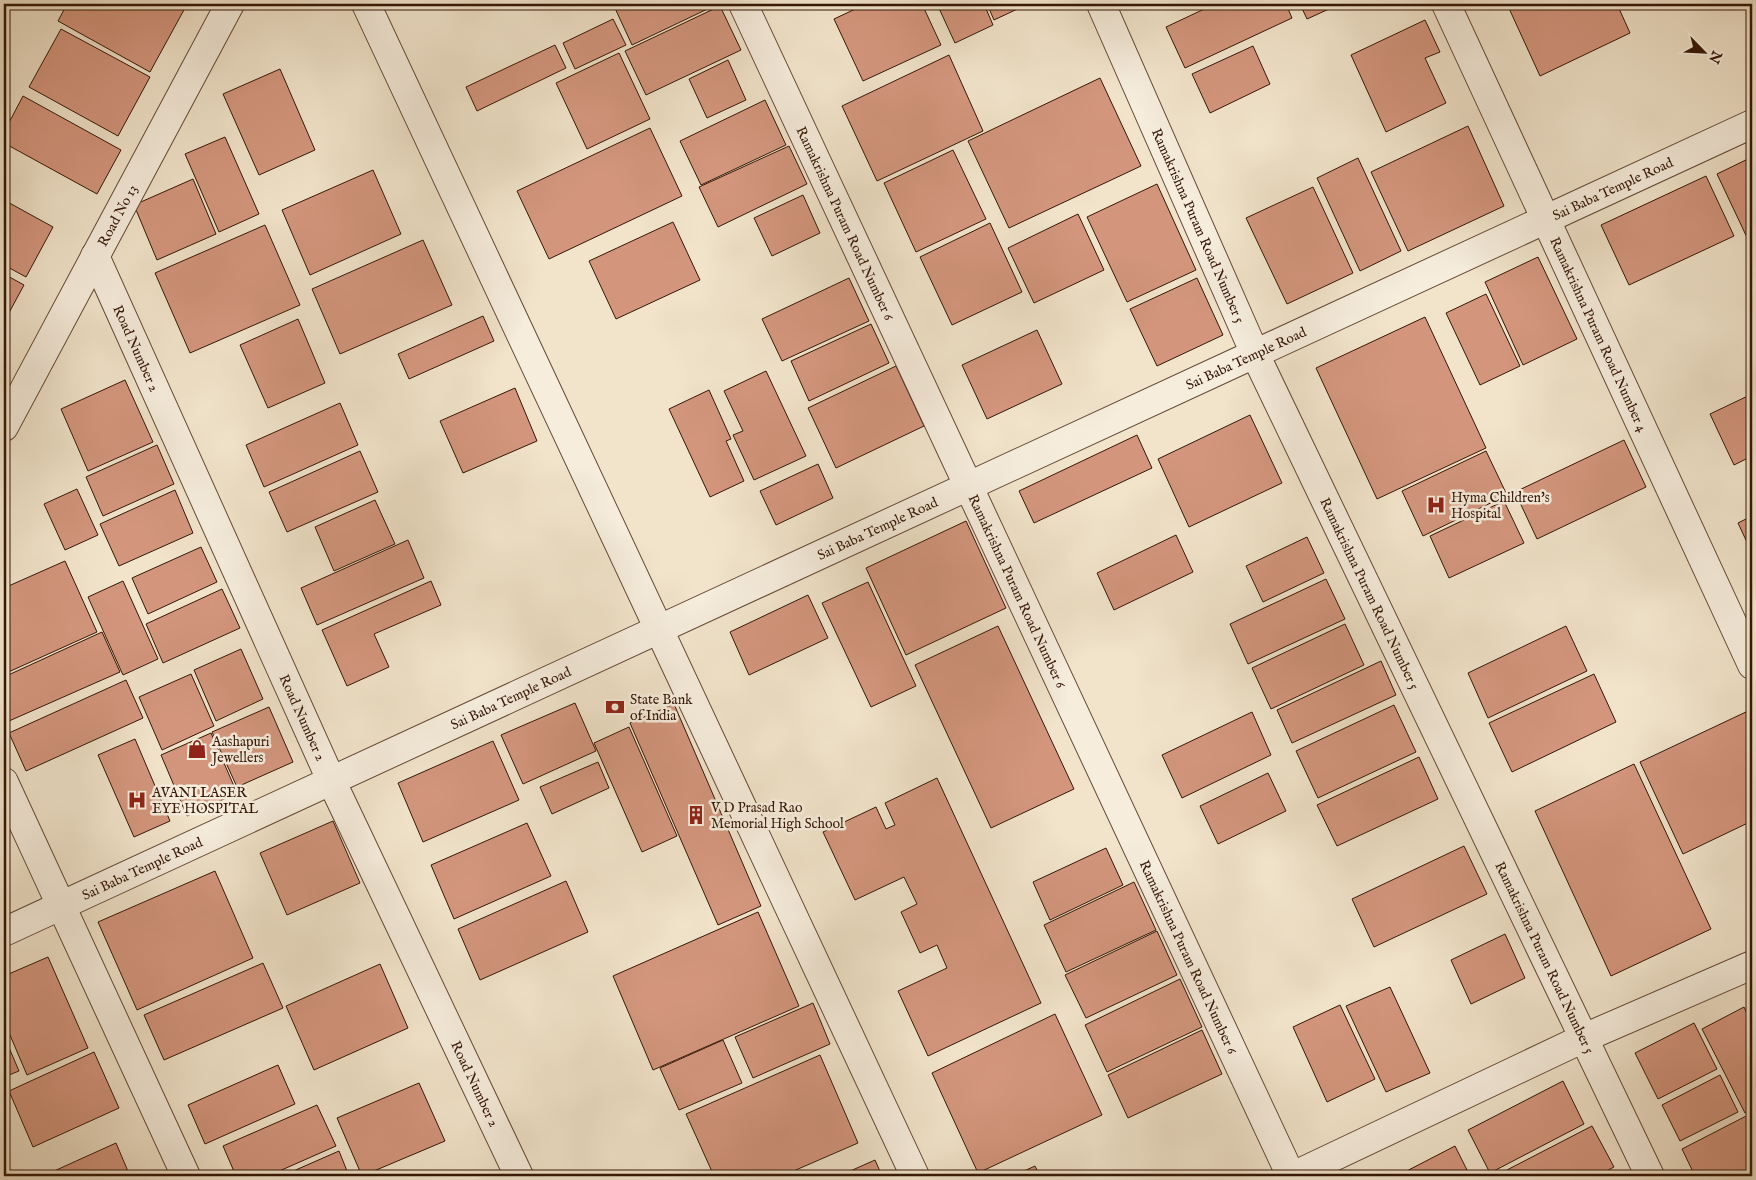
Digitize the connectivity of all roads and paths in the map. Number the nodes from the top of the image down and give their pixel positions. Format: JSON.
{"nodes":[{"id":1,"x":230,"y":4,"type":"edge"},
{"id":2,"x":366,"y":4,"type":"edge"},
{"id":3,"x":743,"y":4,"type":"edge"},
{"id":4,"x":1101,"y":4,"type":"edge"},
{"id":5,"x":1446,"y":4,"type":"edge"},
{"id":6,"x":1752,"y":124,"type":"edge"},
{"id":7,"x":1547,"y":218,"type":"junction"},
{"id":8,"x":95,"y":256,"type":"junction"},
{"id":9,"x":1255,"y":354,"type":"junction"},
{"id":10,"x":4,"y":427,"type":"edge"},
{"id":11,"x":968,"y":486,"type":"junction"},
{"id":12,"x":658,"y":629,"type":"junction"},
{"id":13,"x":1752,"y":665,"type":"edge"},
{"id":14,"x":331,"y":780,"type":"junction"},
{"id":15,"x":4,"y":782,"type":"edge"},
{"id":16,"x":62,"y":905,"type":"junction"},
{"id":17,"x":4,"y":932,"type":"edge"},
{"id":18,"x":1752,"y":965,"type":"edge"},
{"id":19,"x":1584,"y":1038,"type":"junction"},
{"id":20,"x":186,"y":1176,"type":"edge"},
{"id":21,"x":519,"y":1176,"type":"edge"},
{"id":22,"x":914,"y":1176,"type":"edge"},
{"id":23,"x":1292,"y":1176,"type":"edge"},
{"id":24,"x":1650,"y":1176,"type":"edge"}],
"edges":[{"from":1,"to":8,"type":"street","name":"Road No 13"},
{"from":2,"to":12,"type":"street"},
{"from":3,"to":11,"type":"street","name":"Ramakrishna Puram Road Number 6"},
{"from":4,"to":9,"type":"street","name":"Ramakrishna Puram Road Number 5"},
{"from":5,"to":7,"type":"street","name":"Ramakrishna Puram Road Number 4"},
{"from":6,"to":7,"type":"street","name":"Sai Baba Temple Road"},
{"from":7,"to":9,"type":"street","name":"Sai Baba Temple Road"},
{"from":7,"to":13,"type":"street","name":"Ramakrishna Puram Road Number 4"},
{"from":8,"to":10,"type":"street","name":"Road No 13"},
{"from":8,"to":14,"type":"street","name":"Road Number 2"},
{"from":9,"to":11,"type":"street","name":"Sai Baba Temple Road"},
{"from":9,"to":19,"type":"street","name":"Ramakrishna Puram Road Number 5"},
{"from":11,"to":12,"type":"street","name":"Sai Baba Temple Road"},
{"from":11,"to":23,"type":"street","name":"Ramakrishna Puram Road Number 6"},
{"from":12,"to":14,"type":"street","name":"Sai Baba Temple Road"},
{"from":12,"to":22,"type":"street"},
{"from":14,"to":16,"type":"street","name":"Sai Baba Temple Road"},
{"from":14,"to":21,"type":"street","name":"Road Number 2"},
{"from":15,"to":16,"type":"street"},
{"from":16,"to":17,"type":"street","name":"Sai Baba Temple Road"},
{"from":16,"to":20,"type":"street"},
{"from":18,"to":19,"type":"street"},
{"from":19,"to":23,"type":"street"},
{"from":19,"to":24,"type":"street","name":"Ramakrishna Puram Road Number 5"}]}
